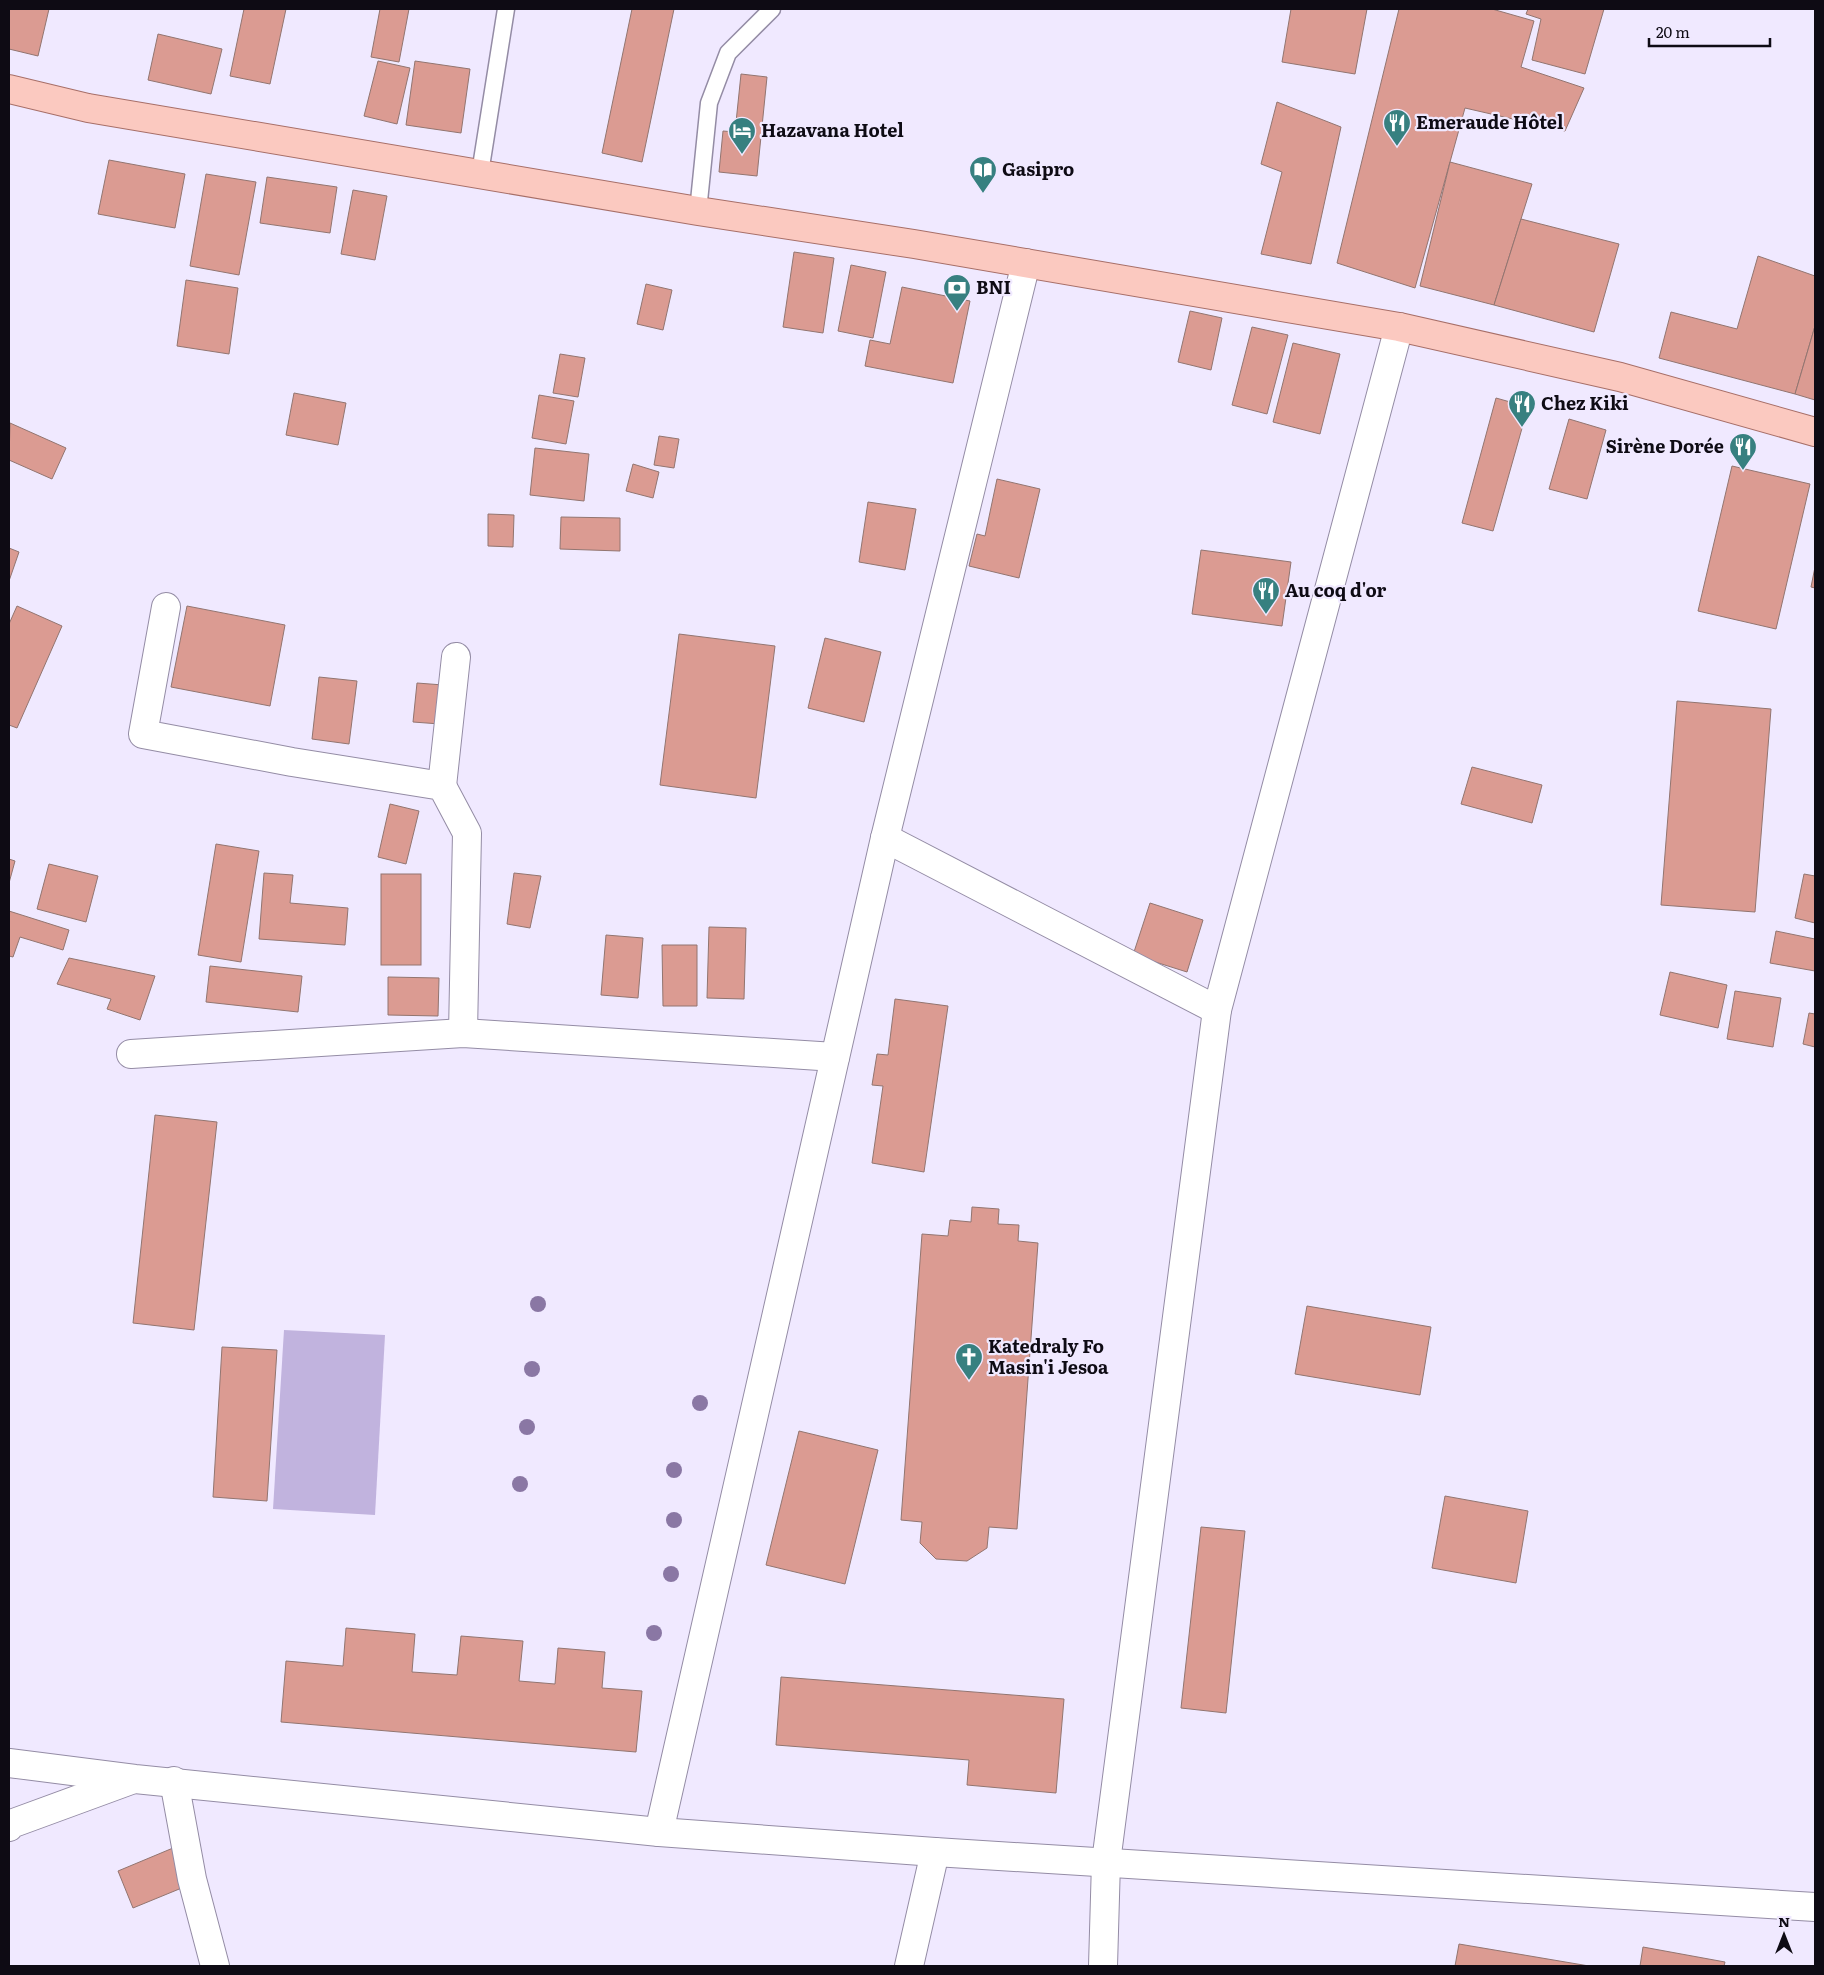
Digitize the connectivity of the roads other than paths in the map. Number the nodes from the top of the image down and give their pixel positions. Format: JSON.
{"nodes":[{"id":1,"x":506,"y":9,"type":"edge"},
{"id":2,"x":772,"y":9,"type":"edge"},
{"id":3,"x":9,"y":90,"type":"edge"},
{"id":4,"x":480,"y":173,"type":"junction"},
{"id":5,"x":698,"y":211,"type":"junction"},
{"id":6,"x":1026,"y":263,"type":"junction"},
{"id":7,"x":1399,"y":327,"type":"junction"},
{"id":8,"x":1815,"y":432,"type":"edge"},
{"id":9,"x":166,"y":607,"type":"dead end"},
{"id":10,"x":456,"y":657,"type":"dead end"},
{"id":11,"x":442,"y":786,"type":"junction"},
{"id":12,"x":885,"y":838,"type":"junction"},
{"id":13,"x":1217,"y":1010,"type":"junction"},
{"id":14,"x":463,"y":1032,"type":"junction"},
{"id":15,"x":131,"y":1054,"type":"dead end"},
{"id":16,"x":835,"y":1057,"type":"junction"},
{"id":17,"x":9,"y":1763,"type":"edge"},
{"id":18,"x":135,"y":1779,"type":"junction"},
{"id":19,"x":174,"y":1781,"type":"junction"},
{"id":20,"x":9,"y":1827,"type":"edge"},
{"id":21,"x":659,"y":1832,"type":"junction"},
{"id":22,"x":936,"y":1852,"type":"junction"},
{"id":23,"x":1106,"y":1862,"type":"junction"},
{"id":24,"x":1815,"y":1907,"type":"edge"},
{"id":25,"x":215,"y":1966,"type":"edge"},
{"id":26,"x":909,"y":1966,"type":"edge"},
{"id":27,"x":1103,"y":1966,"type":"edge"}],
"edges":[{"from":1,"to":4,"type":"lane"},
{"from":2,"to":5,"type":"lane"},
{"from":3,"to":4,"type":"main road"},
{"from":4,"to":5,"type":"main road"},
{"from":5,"to":6,"type":"main road"},
{"from":6,"to":7,"type":"main road"},
{"from":6,"to":12,"type":"street"},
{"from":7,"to":8,"type":"main road"},
{"from":7,"to":13,"type":"street"},
{"from":9,"to":11,"type":"street"},
{"from":10,"to":11,"type":"street"},
{"from":11,"to":14,"type":"street"},
{"from":12,"to":13,"type":"street"},
{"from":12,"to":16,"type":"street"},
{"from":13,"to":23,"type":"street"},
{"from":14,"to":15,"type":"street"},
{"from":14,"to":16,"type":"street"},
{"from":16,"to":21,"type":"street"},
{"from":17,"to":18,"type":"street"},
{"from":18,"to":19,"type":"street"},
{"from":18,"to":20,"type":"street"},
{"from":19,"to":21,"type":"street"},
{"from":19,"to":25,"type":"street"},
{"from":21,"to":22,"type":"street"},
{"from":22,"to":23,"type":"street"},
{"from":22,"to":26,"type":"street"},
{"from":23,"to":24,"type":"street"},
{"from":23,"to":27,"type":"street"}]}
